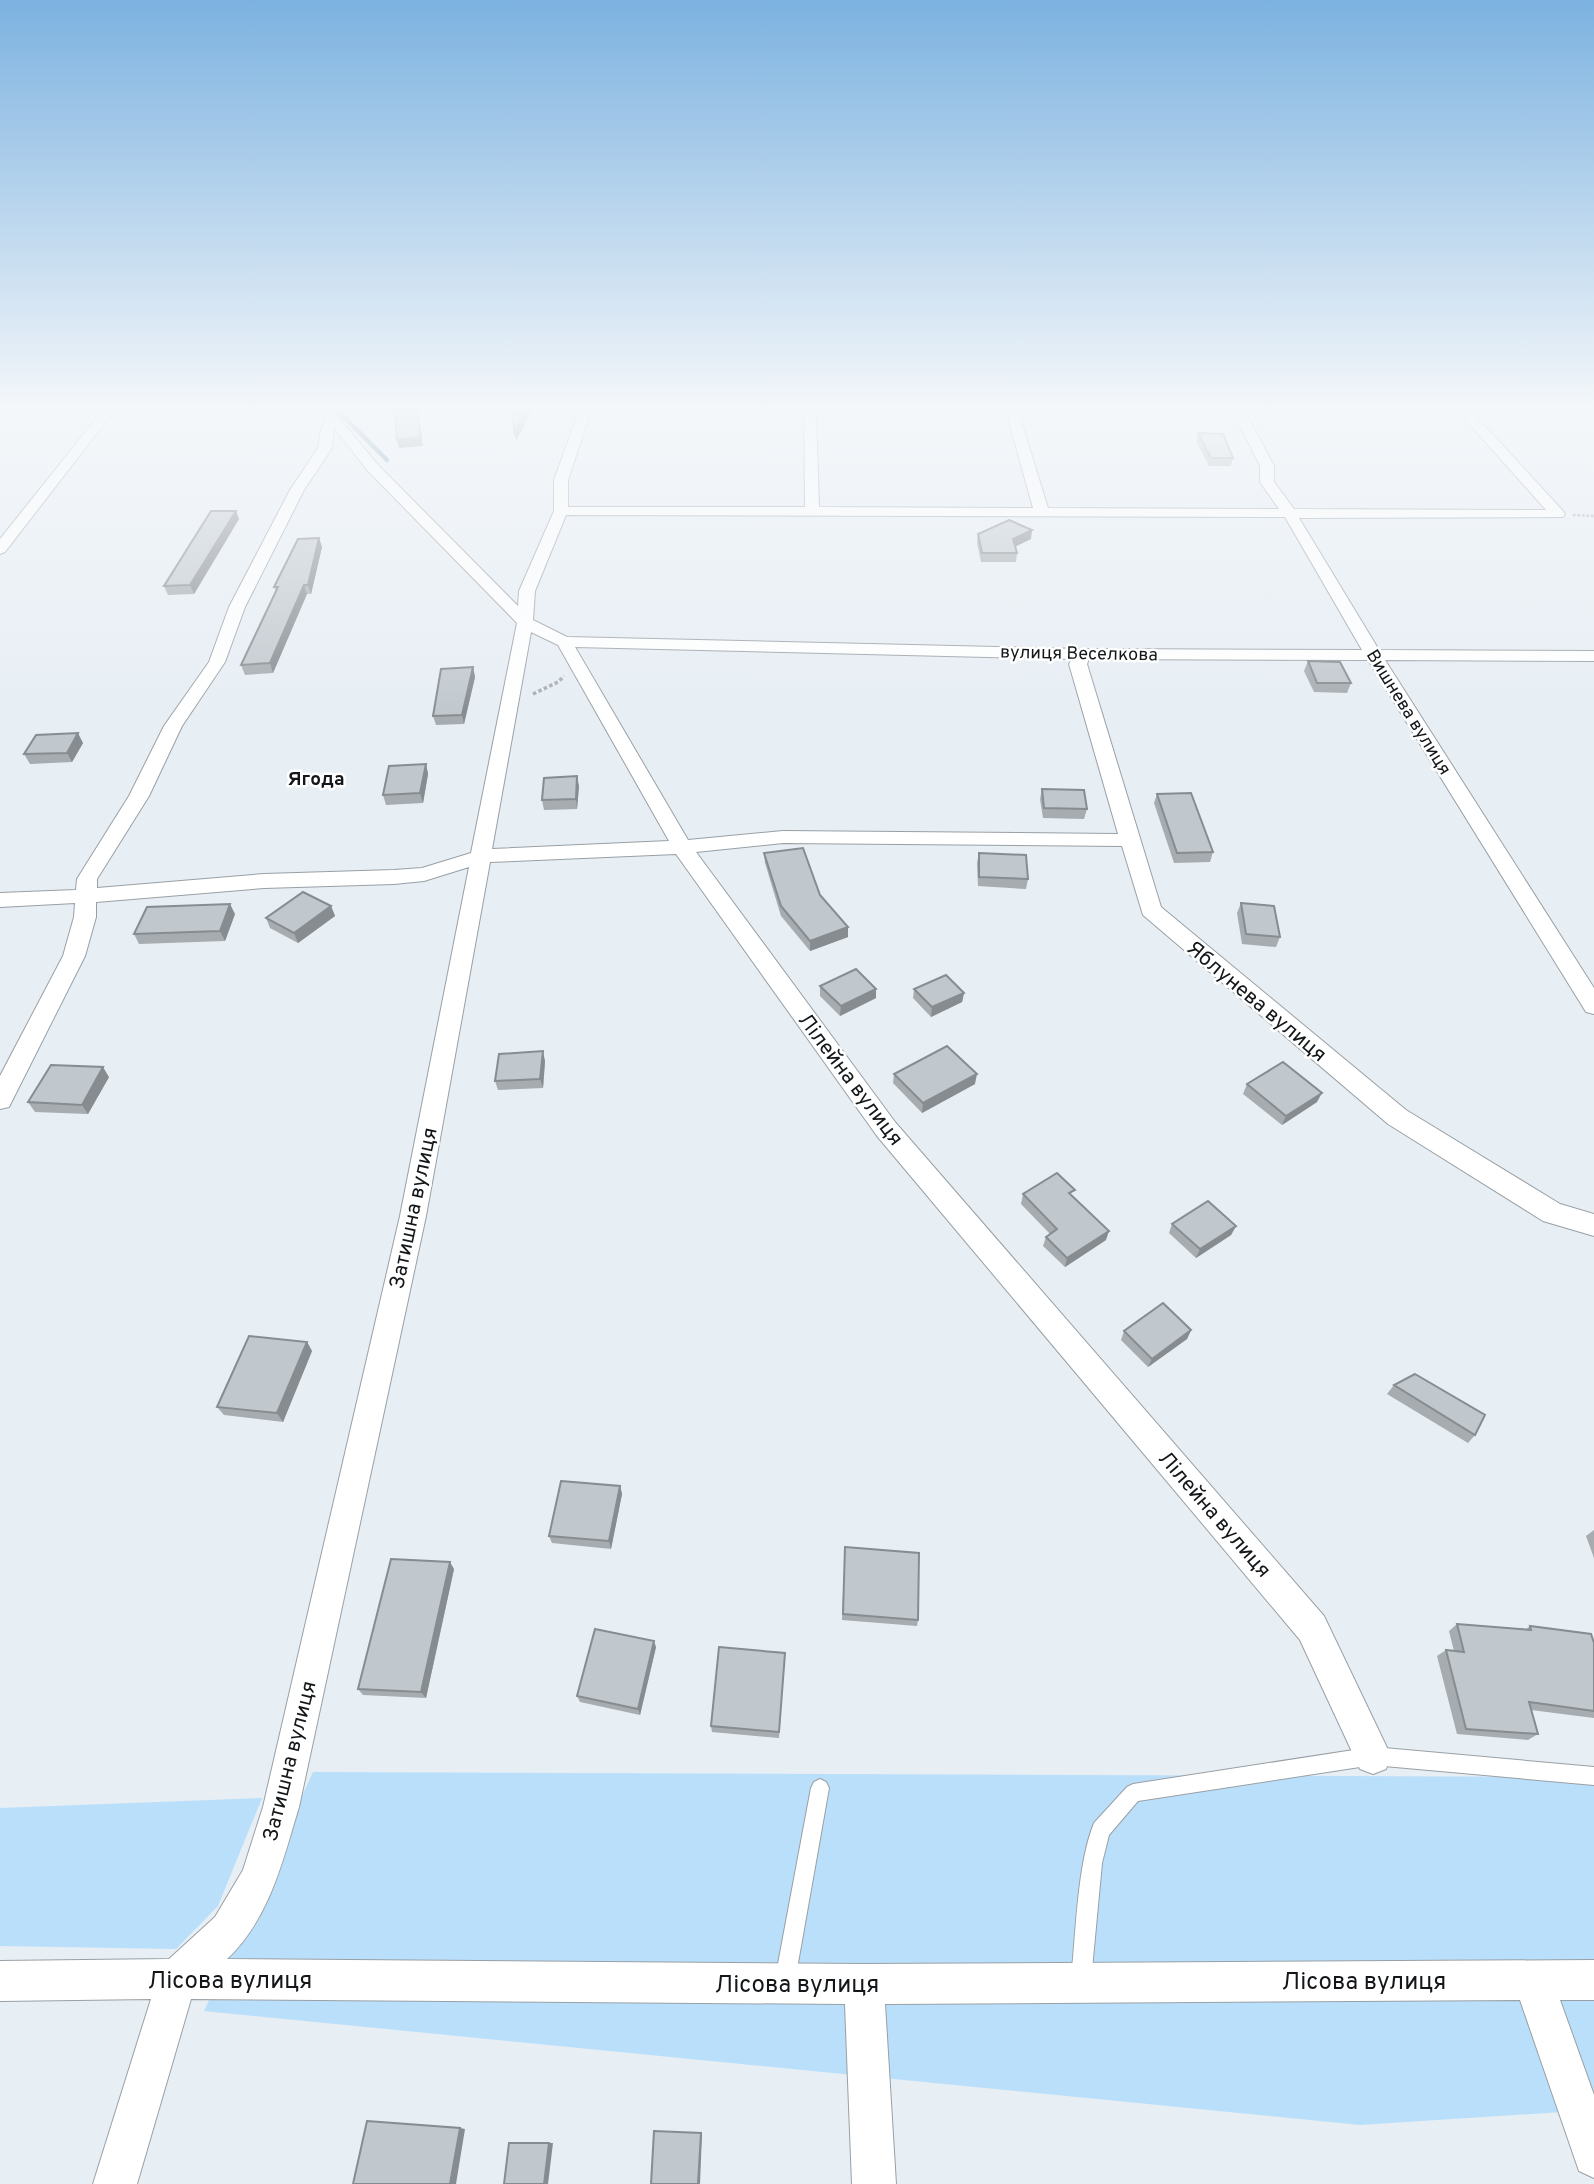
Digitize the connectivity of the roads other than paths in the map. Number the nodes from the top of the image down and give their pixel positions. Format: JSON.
{"nodes":[{"id":1,"x":28,"y":513,"type":"edge"},
{"id":2,"x":285,"y":513,"type":"edge"},
{"id":3,"x":417,"y":513,"type":"edge"},
{"id":4,"x":560,"y":513,"type":"edge"},
{"id":5,"x":1024,"y":513,"type":"edge"},
{"id":6,"x":1042,"y":513,"type":"joint"},
{"id":7,"x":1557,"y":513,"type":"edge"},
{"id":8,"x":1290,"y":514,"type":"junction"},
{"id":9,"x":0,"y":549,"type":"edge"},
{"id":10,"x":525,"y":622,"type":"junction"},
{"id":11,"x":564,"y":642,"type":"junction"},
{"id":12,"x":1083,"y":654,"type":"junction"},
{"id":13,"x":1373,"y":655,"type":"junction"},
{"id":14,"x":1594,"y":656,"type":"edge"},
{"id":15,"x":1130,"y":840,"type":"junction"},
{"id":16,"x":682,"y":846,"type":"junction"},
{"id":17,"x":482,"y":856,"type":"junction"},
{"id":18,"x":86,"y":896,"type":"junction"},
{"id":19,"x":0,"y":900,"type":"edge"},
{"id":20,"x":1594,"y":1006,"type":"edge"},
{"id":21,"x":0,"y":1100,"type":"edge"},
{"id":22,"x":1594,"y":1225,"type":"edge"},
{"id":23,"x":1373,"y":1756,"type":"junction"},
{"id":24,"x":1594,"y":1776,"type":"edge"},
{"id":25,"x":820,"y":1788,"type":"dead end"},
{"id":26,"x":177,"y":1979,"type":"junction"},
{"id":27,"x":1533,"y":1980,"type":"junction"},
{"id":28,"x":1594,"y":1980,"type":"edge"},
{"id":29,"x":0,"y":1981,"type":"edge"},
{"id":30,"x":1080,"y":1983,"type":"junction"},
{"id":31,"x":784,"y":1984,"type":"junction"},
{"id":32,"x":864,"y":1984,"type":"junction"},
{"id":33,"x":1594,"y":2156,"type":"edge"},
{"id":34,"x":115,"y":2184,"type":"edge"},
{"id":35,"x":874,"y":2184,"type":"edge"}],
"edges":[{"from":1,"to":9,"type":"street"},
{"from":2,"to":18,"type":"street"},
{"from":3,"to":10,"type":"street"},
{"from":4,"to":10,"type":"street","name":"Затишна вулиця"},
{"from":5,"to":6,"type":"street"},
{"from":6,"to":8,"type":"street"},
{"from":7,"to":8,"type":"street"},
{"from":8,"to":13,"type":"street","name":"Вишнева вулиця"},
{"from":10,"to":11,"type":"street"},
{"from":10,"to":17,"type":"street","name":"Затишна вулиця"},
{"from":11,"to":12,"type":"street","name":"вулиця Веселкова"},
{"from":11,"to":16,"type":"street","name":"Лілейна вулиця"},
{"from":12,"to":13,"type":"street","name":"вулиця Веселкова"},
{"from":12,"to":15,"type":"street","name":"Яблунева вулиця"},
{"from":13,"to":14,"type":"street","name":"вулиця Веселкова"},
{"from":13,"to":20,"type":"street","name":"Вишнева вулиця"},
{"from":15,"to":16,"type":"street"},
{"from":15,"to":22,"type":"street","name":"Яблунева вулиця"},
{"from":16,"to":17,"type":"street"},
{"from":16,"to":23,"type":"street","name":"Лілейна вулиця"},
{"from":17,"to":18,"type":"street"},
{"from":17,"to":26,"type":"street","name":"Затишна вулиця"},
{"from":18,"to":19,"type":"street"},
{"from":18,"to":21,"type":"street"},
{"from":23,"to":24,"type":"lane"},
{"from":23,"to":30,"type":"lane"},
{"from":25,"to":31,"type":"lane"},
{"from":26,"to":29,"type":"street","name":"Лісова вулиця"},
{"from":26,"to":31,"type":"street","name":"Лісова вулиця"},
{"from":26,"to":34,"type":"street"},
{"from":27,"to":28,"type":"street","name":"Лісова вулиця"},
{"from":27,"to":30,"type":"street","name":"Лісова вулиця"},
{"from":27,"to":33,"type":"street"},
{"from":30,"to":32,"type":"street","name":"Лісова вулиця"},
{"from":31,"to":32,"type":"street","name":"Лісова вулиця"},
{"from":32,"to":35,"type":"street"}]}
